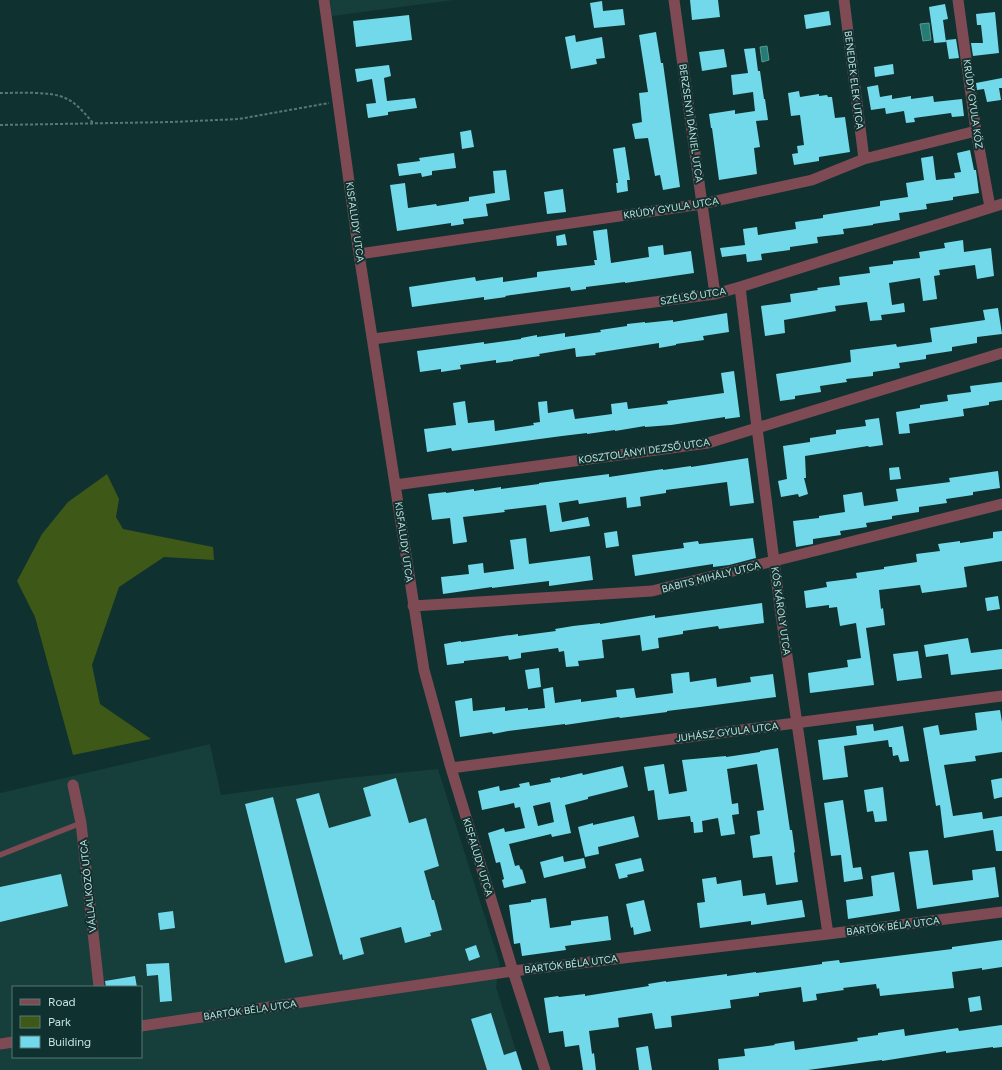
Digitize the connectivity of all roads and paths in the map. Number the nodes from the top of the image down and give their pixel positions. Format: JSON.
{"nodes":[{"id":1,"x":324,"y":0,"type":"edge"},
{"id":2,"x":674,"y":0,"type":"edge"},
{"id":3,"x":844,"y":0,"type":"edge"},
{"id":4,"x":958,"y":0,"type":"edge"},
{"id":5,"x":0,"y":92,"type":"edge"},
{"id":6,"x":338,"y":101,"type":"junction"},
{"id":7,"x":93,"y":123,"type":"junction"},
{"id":8,"x":0,"y":125,"type":"edge"},
{"id":9,"x":976,"y":131,"type":"junction"},
{"id":10,"x":864,"y":159,"type":"junction"},
{"id":11,"x":702,"y":204,"type":"junction"},
{"id":12,"x":1002,"y":204,"type":"edge"},
{"id":13,"x":990,"y":207,"type":"junction"},
{"id":14,"x":359,"y":254,"type":"junction"},
{"id":15,"x":740,"y":287,"type":"junction"},
{"id":16,"x":715,"y":294,"type":"junction"},
{"id":17,"x":373,"y":339,"type":"junction"},
{"id":18,"x":1002,"y":353,"type":"edge"},
{"id":19,"x":757,"y":428,"type":"junction"},
{"id":20,"x":395,"y":485,"type":"junction"},
{"id":21,"x":1002,"y":504,"type":"edge"},
{"id":22,"x":774,"y":562,"type":"junction"},
{"id":23,"x":413,"y":606,"type":"junction"},
{"id":24,"x":1002,"y":696,"type":"edge"},
{"id":25,"x":797,"y":723,"type":"junction"},
{"id":26,"x":451,"y":768,"type":"junction"},
{"id":27,"x":73,"y":785,"type":"dead end"},
{"id":28,"x":81,"y":823,"type":"junction"},
{"id":29,"x":0,"y":854,"type":"edge"},
{"id":30,"x":1002,"y":912,"type":"edge"},
{"id":31,"x":828,"y":934,"type":"junction"},
{"id":32,"x":512,"y":971,"type":"junction"},
{"id":33,"x":99,"y":986,"type":"edge"},
{"id":34,"x":142,"y":1026,"type":"edge"},
{"id":35,"x":12,"y":1042,"type":"edge"},
{"id":36,"x":0,"y":1044,"type":"edge"},
{"id":37,"x":545,"y":1070,"type":"edge"}],
"edges":[{"from":1,"to":6,"type":"street","name":"KISFALUDY UTCA"},
{"from":2,"to":11,"type":"street","name":"BERZSENYI DÁNIEL UTCA"},
{"from":3,"to":10,"type":"street","name":"BENEDEK ELEK UTCA"},
{"from":4,"to":9,"type":"street","name":"KRÚDY GYULA KÖZ"},
{"from":5,"to":7,"type":"path"},
{"from":6,"to":7,"type":"path"},
{"from":6,"to":14,"type":"street","name":"KISFALUDY UTCA"},
{"from":7,"to":8,"type":"path"},
{"from":9,"to":10,"type":"street","name":"KRÚDY GYULA UTCA"},
{"from":9,"to":13,"type":"street","name":"KRÚDY GYULA KÖZ"},
{"from":10,"to":11,"type":"street","name":"KRÚDY GYULA UTCA"},
{"from":11,"to":14,"type":"street","name":"KRÚDY GYULA UTCA"},
{"from":11,"to":16,"type":"street","name":"BERZSENYI DÁNIEL UTCA"},
{"from":12,"to":13,"type":"street","name":"SZÉLSŐ UTCA"},
{"from":13,"to":15,"type":"street","name":"SZÉLSŐ UTCA"},
{"from":14,"to":17,"type":"street","name":"KISFALUDY UTCA"},
{"from":15,"to":16,"type":"street","name":"SZÉLSŐ UTCA"},
{"from":15,"to":19,"type":"street","name":"KÓS KÁROLY UTCA"},
{"from":16,"to":17,"type":"street","name":"SZÉLSŐ UTCA"},
{"from":17,"to":20,"type":"street","name":"KISFALUDY UTCA"},
{"from":18,"to":19,"type":"street","name":"KOSZTOLÁNYI DEZSŐ UTCA"},
{"from":19,"to":20,"type":"street","name":"KOSZTOLÁNYI DEZSŐ UTCA"},
{"from":19,"to":22,"type":"street","name":"KÓS KÁROLY UTCA"},
{"from":20,"to":23,"type":"street","name":"KISFALUDY UTCA"},
{"from":21,"to":22,"type":"street","name":"BABITS MIHÁLY UTCA"},
{"from":22,"to":23,"type":"street","name":"BABITS MIHÁLY UTCA"},
{"from":22,"to":25,"type":"street","name":"KÓS KÁROLY UTCA"},
{"from":23,"to":26,"type":"street","name":"KISFALUDY UTCA"},
{"from":24,"to":25,"type":"street","name":"JUHÁSZ GYULA UTCA"},
{"from":25,"to":26,"type":"street","name":"JUHÁSZ GYULA UTCA"},
{"from":25,"to":31,"type":"street","name":"KÓS KÁROLY UTCA"},
{"from":26,"to":32,"type":"street","name":"KISFALUDY UTCA"},
{"from":27,"to":28,"type":"street","name":"VÁLLALKOZÓ UTCA"},
{"from":28,"to":29,"type":"lane"},
{"from":28,"to":33,"type":"street","name":"VÁLLALKOZÓ UTCA"},
{"from":30,"to":31,"type":"street","name":"BARTÓK BÉLA UTCA"},
{"from":31,"to":32,"type":"street","name":"BARTÓK BÉLA UTCA"},
{"from":32,"to":34,"type":"street","name":"BARTÓK BÉLA UTCA"},
{"from":32,"to":37,"type":"street","name":"KISFALUDY UTCA"},
{"from":35,"to":36,"type":"street"}]}
